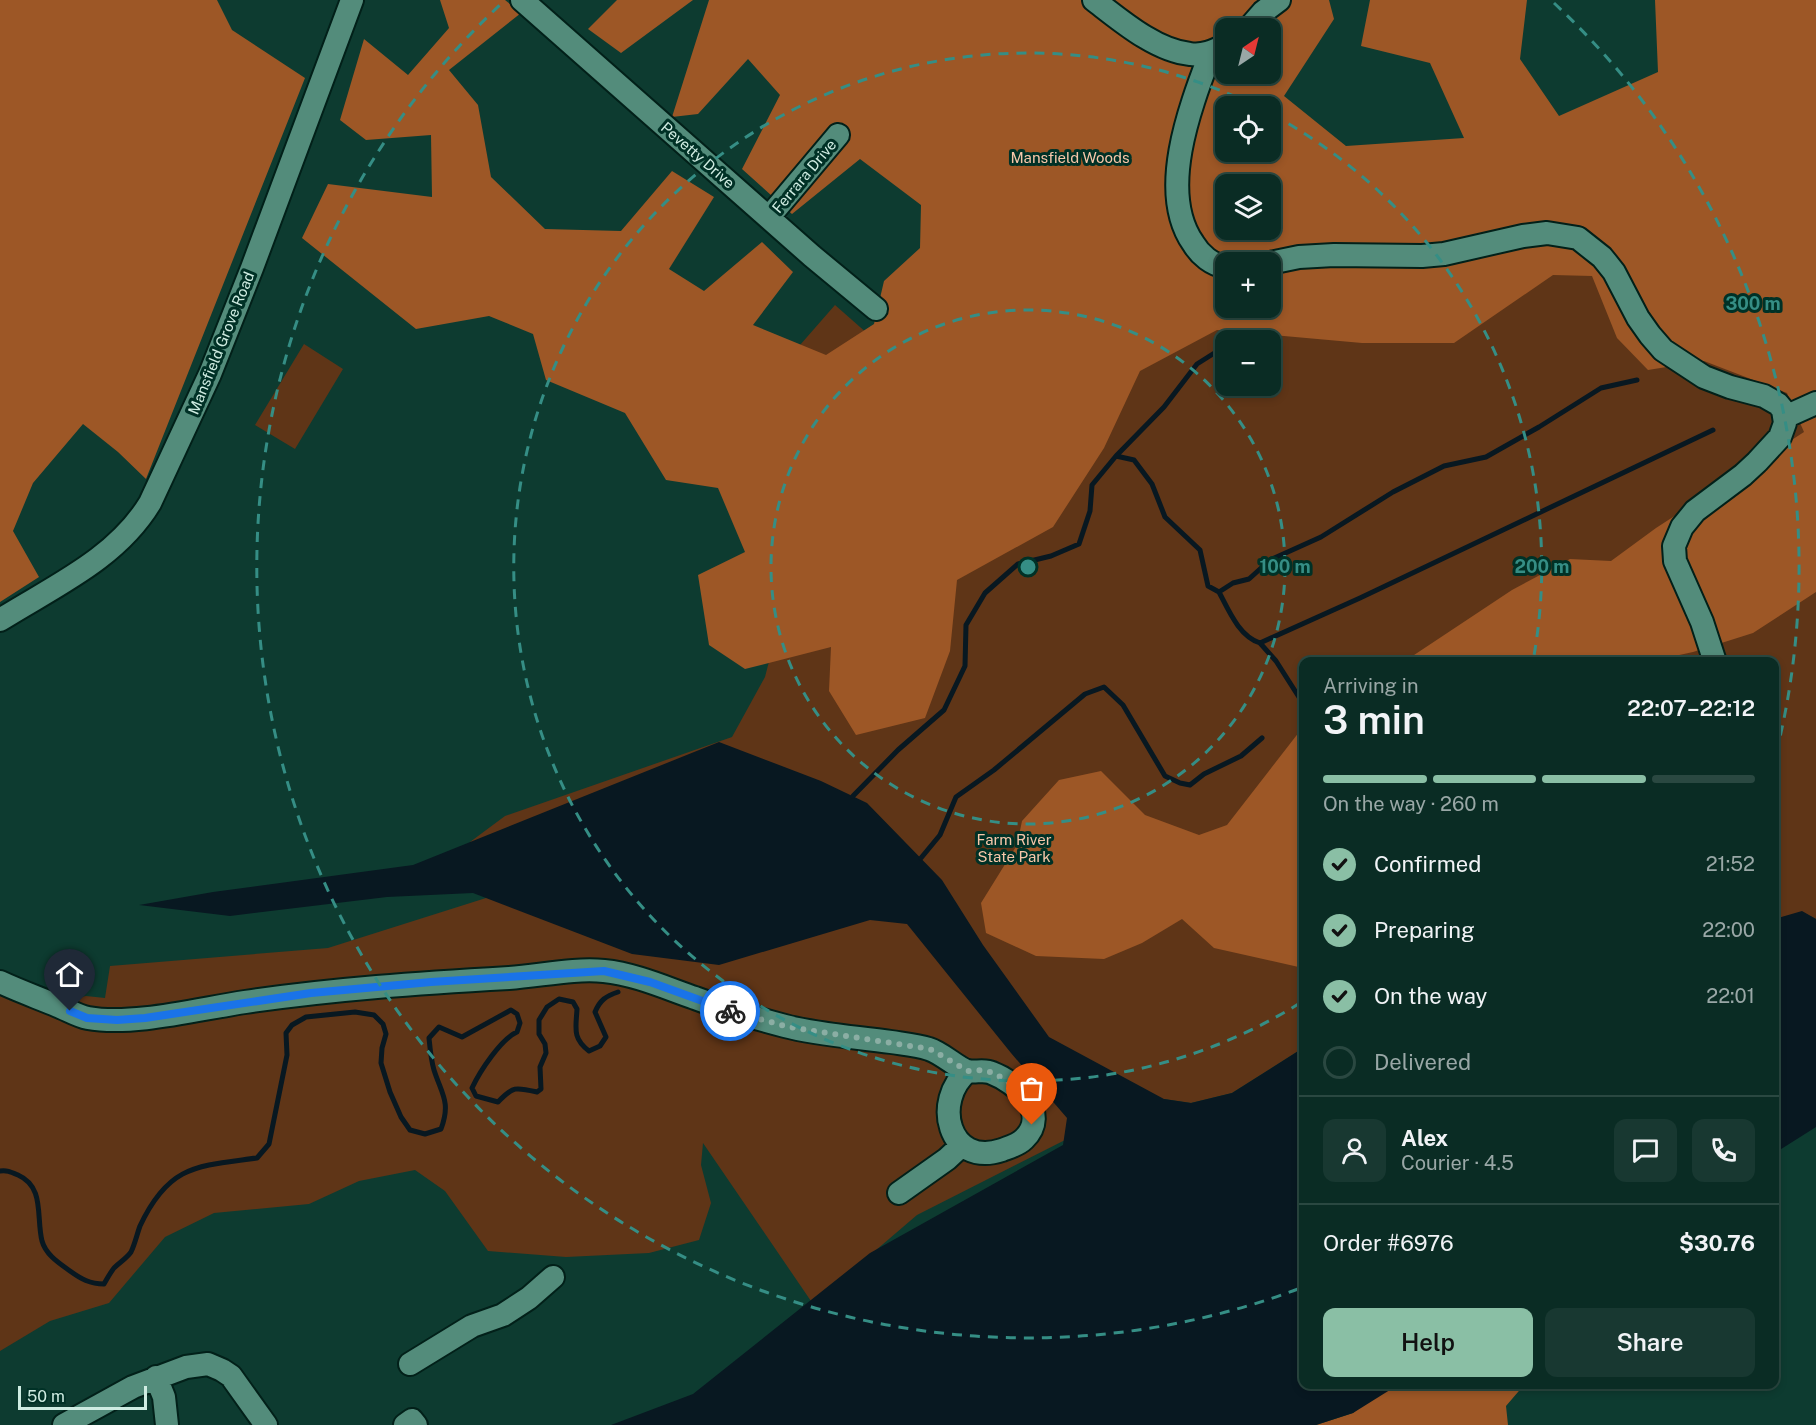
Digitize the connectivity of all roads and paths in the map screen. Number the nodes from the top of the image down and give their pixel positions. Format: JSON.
{"nodes":[{"id":1,"x":352,"y":0,"type":"edge"},
{"id":2,"x":522,"y":0,"type":"edge"},
{"id":3,"x":1094,"y":0,"type":"edge"},
{"id":4,"x":1279,"y":0,"type":"edge"},
{"id":5,"x":1258,"y":18,"type":"edge"},
{"id":6,"x":1215,"y":50,"type":"edge"},
{"id":7,"x":1215,"y":58,"type":"edge"},
{"id":8,"x":838,"y":135,"type":"dead end"},
{"id":9,"x":769,"y":218,"type":"junction"},
{"id":10,"x":1281,"y":261,"type":"edge"},
{"id":11,"x":1215,"y":264,"type":"edge"},
{"id":12,"x":876,"y":309,"type":"dead end"},
{"id":13,"x":1816,"y":403,"type":"edge"},
{"id":14,"x":1785,"y":420,"type":"junction"},
{"id":15,"x":0,"y":620,"type":"edge"},
{"id":16,"x":1713,"y":657,"type":"edge"},
{"id":17,"x":0,"y":982,"type":"edge"},
{"id":18,"x":968,"y":1071,"type":"junction"},
{"id":19,"x":962,"y":1145,"type":"junction"},
{"id":20,"x":899,"y":1193,"type":"dead end"},
{"id":21,"x":553,"y":1277,"type":"dead end"},
{"id":22,"x":410,"y":1364,"type":"dead end"},
{"id":23,"x":156,"y":1377,"type":"junction"},
{"id":24,"x":64,"y":1425,"type":"edge"},
{"id":25,"x":167,"y":1425,"type":"edge"},
{"id":26,"x":267,"y":1425,"type":"edge"},
{"id":27,"x":405,"y":1425,"type":"edge"},
{"id":28,"x":416,"y":1425,"type":"edge"}],
"edges":[{"from":1,"to":15,"type":"street","name":"Mansfield Grove Road"},
{"from":2,"to":9,"type":"street","name":"Pevetty Drive"},
{"from":3,"to":6,"type":"street"},
{"from":4,"to":5,"type":"street"},
{"from":7,"to":11,"type":"street"},
{"from":8,"to":9,"type":"street","name":"Ferrara Drive"},
{"from":9,"to":12,"type":"street","name":"Pevetty Drive"},
{"from":10,"to":14,"type":"street"},
{"from":13,"to":14,"type":"street"},
{"from":14,"to":16,"type":"street"},
{"from":17,"to":18,"type":"street"},
{"from":18,"to":19,"type":"street"},
{"from":18,"to":19,"type":"street"},
{"from":19,"to":20,"type":"street"},
{"from":21,"to":22,"type":"street"},
{"from":23,"to":24,"type":"street"},
{"from":23,"to":25,"type":"street"},
{"from":23,"to":26,"type":"street"},
{"from":27,"to":28,"type":"street"}]}
